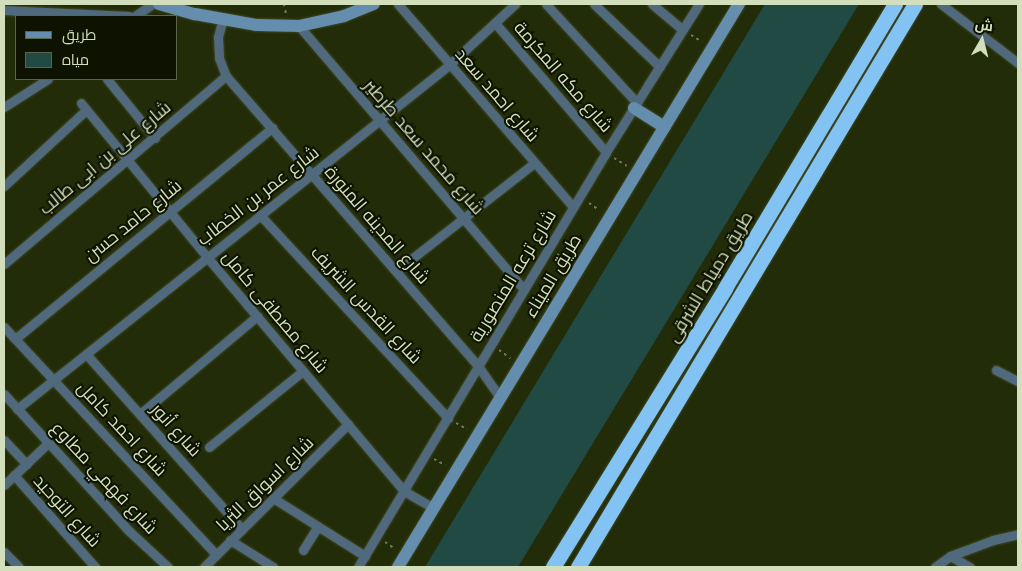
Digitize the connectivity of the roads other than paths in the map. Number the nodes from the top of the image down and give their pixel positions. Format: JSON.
{"nodes":[{"id":1,"x":152,"y":4,"type":"edge"},
{"id":2,"x":159,"y":4,"type":"edge"},
{"id":3,"x":374,"y":4,"type":"edge"},
{"id":4,"x":398,"y":4,"type":"edge"},
{"id":5,"x":515,"y":4,"type":"edge"},
{"id":6,"x":546,"y":4,"type":"edge"},
{"id":7,"x":594,"y":4,"type":"edge"},
{"id":8,"x":652,"y":4,"type":"edge"},
{"id":9,"x":699,"y":4,"type":"edge"},
{"id":10,"x":739,"y":4,"type":"edge"},
{"id":11,"x":895,"y":4,"type":"edge"},
{"id":12,"x":915,"y":4,"type":"edge"},
{"id":13,"x":941,"y":4,"type":"edge"},
{"id":14,"x":4,"y":10,"type":"edge"},
{"id":15,"x":22,"y":13,"type":"edge"},
{"id":16,"x":93,"y":15,"type":"edge"},
{"id":17,"x":136,"y":15,"type":"edge"},
{"id":18,"x":223,"y":18,"type":"junction"},
{"id":19,"x":495,"y":23,"type":"junction"},
{"id":20,"x":299,"y":26,"type":"junction"},
{"id":21,"x":683,"y":30,"type":"junction"},
{"id":22,"x":1018,"y":63,"type":"edge"},
{"id":23,"x":449,"y":65,"type":"junction"},
{"id":24,"x":660,"y":67,"type":"junction"},
{"id":25,"x":226,"y":76,"type":"junction"},
{"id":26,"x":46,"y":80,"type":"edge"},
{"id":27,"x":108,"y":80,"type":"edge"},
{"id":28,"x":636,"y":106,"type":"junction"},
{"id":29,"x":4,"y":107,"type":"edge"},
{"id":30,"x":380,"y":120,"type":"junction"},
{"id":31,"x":664,"y":127,"type":"junction"},
{"id":32,"x":272,"y":128,"type":"junction"},
{"id":33,"x":155,"y":138,"type":"junction"},
{"id":34,"x":606,"y":152,"type":"junction"},
{"id":35,"x":128,"y":161,"type":"junction"},
{"id":36,"x":534,"y":162,"type":"junction"},
{"id":37,"x":312,"y":174,"type":"junction"},
{"id":38,"x":4,"y":186,"type":"edge"},
{"id":39,"x":573,"y":207,"type":"junction"},
{"id":40,"x":170,"y":212,"type":"junction"},
{"id":41,"x":260,"y":215,"type":"junction"},
{"id":42,"x":464,"y":218,"type":"junction"},
{"id":43,"x":207,"y":257,"type":"junction"},
{"id":44,"x":4,"y":264,"type":"edge"},
{"id":45,"x":396,"y":271,"type":"junction"},
{"id":46,"x":725,"y":288,"type":"junction"},
{"id":47,"x":524,"y":289,"type":"junction"},
{"id":48,"x":740,"y":297,"type":"junction"},
{"id":49,"x":256,"y":316,"type":"junction"},
{"id":50,"x":4,"y":327,"type":"edge"},
{"id":51,"x":15,"y":339,"type":"junction"},
{"id":52,"x":86,"y":354,"type":"junction"},
{"id":53,"x":478,"y":366,"type":"junction"},
{"id":54,"x":996,"y":370,"type":"dead end"},
{"id":55,"x":303,"y":371,"type":"junction"},
{"id":56,"x":53,"y":380,"type":"junction"},
{"id":57,"x":1018,"y":381,"type":"edge"},
{"id":58,"x":4,"y":394,"type":"edge"},
{"id":59,"x":500,"y":398,"type":"junction"},
{"id":60,"x":17,"y":409,"type":"junction"},
{"id":61,"x":140,"y":414,"type":"junction"},
{"id":62,"x":448,"y":418,"type":"junction"},
{"id":63,"x":348,"y":424,"type":"junction"},
{"id":64,"x":4,"y":440,"type":"edge"},
{"id":65,"x":49,"y":442,"type":"junction"},
{"id":66,"x":209,"y":447,"type":"dead end"},
{"id":67,"x":26,"y":464,"type":"junction"},
{"id":68,"x":14,"y":476,"type":"junction"},
{"id":69,"x":4,"y":485,"type":"edge"},
{"id":70,"x":404,"y":491,"type":"junction"},
{"id":71,"x":274,"y":498,"type":"junction"},
{"id":72,"x":434,"y":508,"type":"junction"},
{"id":73,"x":318,"y":526,"type":"junction"},
{"id":74,"x":242,"y":529,"type":"junction"},
{"id":75,"x":1018,"y":534,"type":"edge"},
{"id":76,"x":230,"y":540,"type":"junction"},
{"id":77,"x":303,"y":550,"type":"dead end"},
{"id":78,"x":4,"y":552,"type":"edge"},
{"id":79,"x":216,"y":554,"type":"junction"},
{"id":80,"x":365,"y":556,"type":"junction"},
{"id":81,"x":950,"y":556,"type":"junction"},
{"id":82,"x":19,"y":567,"type":"edge"},
{"id":83,"x":95,"y":567,"type":"edge"},
{"id":84,"x":168,"y":567,"type":"edge"},
{"id":85,"x":204,"y":567,"type":"edge"},
{"id":86,"x":273,"y":567,"type":"edge"},
{"id":87,"x":358,"y":567,"type":"edge"},
{"id":88,"x":398,"y":567,"type":"edge"},
{"id":89,"x":553,"y":567,"type":"edge"},
{"id":90,"x":578,"y":567,"type":"edge"},
{"id":91,"x":935,"y":567,"type":"edge"},
{"id":92,"x":970,"y":567,"type":"edge"}],
"edges":[{"from":1,"to":17,"type":"street"},
{"from":2,"to":18,"type":"street"},
{"from":3,"to":20,"type":"street"},
{"from":4,"to":23,"type":"street","name":"شارع احمد سعد"},
{"from":5,"to":19,"type":"street","name":"شارع عمر بن الخطاب"},
{"from":6,"to":28,"type":"street"},
{"from":7,"to":24,"type":"street"},
{"from":8,"to":21,"type":"street"},
{"from":9,"to":21,"type":"street","name":"شارع ترعه المنصورية"},
{"from":10,"to":31,"type":"street","name":"طريق الميناء"},
{"from":11,"to":46,"type":"highway","name":"طريق دمياط الشرقى"},
{"from":12,"to":48,"type":"highway","name":"طريق دمياط الشرقى"},
{"from":13,"to":22,"type":"street"},
{"from":14,"to":15,"type":"street"},
{"from":15,"to":16,"type":"street"},
{"from":18,"to":20,"type":"street"},
{"from":18,"to":25,"type":"street","name":"شارع المدينه المنورة"},
{"from":19,"to":23,"type":"street","name":"شارع عمر بن الخطاب"},
{"from":19,"to":34,"type":"street","name":"شارع مكه المكرمة"},
{"from":20,"to":30,"type":"street","name":"شارع محمد سعد طرطير"},
{"from":21,"to":24,"type":"street","name":"شارع ترعه المنصورية"},
{"from":23,"to":30,"type":"street","name":"شارع عمر بن الخطاب"},
{"from":23,"to":36,"type":"street","name":"شارع احمد سعد"},
{"from":24,"to":28,"type":"street","name":"شارع ترعه المنصورية"},
{"from":25,"to":32,"type":"street","name":"شارع المدينه المنورة"},
{"from":25,"to":33,"type":"street","name":"شارع على بن ابى طالب"},
{"from":26,"to":29,"type":"street"},
{"from":27,"to":33,"type":"street"},
{"from":28,"to":31,"type":"street"},
{"from":28,"to":34,"type":"street","name":"شارع ترعه المنصورية"},
{"from":30,"to":37,"type":"street","name":"شارع عمر بن الخطاب"},
{"from":30,"to":42,"type":"street","name":"شارع محمد سعد طرطير"},
{"from":31,"to":59,"type":"street","name":"طريق الميناء"},
{"from":32,"to":37,"type":"street","name":"شارع المدينه المنورة"},
{"from":32,"to":40,"type":"street","name":"شارع حامد حسن"},
{"from":33,"to":35,"type":"street","name":"شارع على بن ابى طالب"},
{"from":34,"to":39,"type":"street","name":"شارع ترعه المنصورية"},
{"from":35,"to":38,"type":"street","name":"شارع مصطفى كامل"},
{"from":35,"to":40,"type":"street","name":"شارع مصطفى كامل"},
{"from":35,"to":44,"type":"street","name":"شارع على بن ابى طالب"},
{"from":36,"to":39,"type":"street","name":"شارع احمد سعد"},
{"from":36,"to":42,"type":"street"},
{"from":37,"to":41,"type":"street","name":"شارع عمر بن الخطاب"},
{"from":37,"to":45,"type":"street","name":"شارع المدينه المنورة"},
{"from":39,"to":47,"type":"street","name":"شارع ترعه المنصورية"},
{"from":40,"to":43,"type":"street","name":"شارع مصطفى كامل"},
{"from":40,"to":51,"type":"street","name":"شارع حامد حسن"},
{"from":41,"to":43,"type":"street","name":"شارع عمر بن الخطاب"},
{"from":41,"to":62,"type":"street","name":"شارع القدس الشريف"},
{"from":42,"to":45,"type":"street"},
{"from":42,"to":47,"type":"street","name":"شارع محمد سعد طرطير"},
{"from":43,"to":49,"type":"street","name":"شارع مصطفى كامل"},
{"from":43,"to":52,"type":"street","name":"شارع عمر بن الخطاب"},
{"from":45,"to":53,"type":"street","name":"شارع المدينه المنورة"},
{"from":46,"to":48,"type":"highway"},
{"from":46,"to":89,"type":"highway","name":"طريق دمياط الشرقى"},
{"from":47,"to":53,"type":"street","name":"شارع ترعه المنصورية"},
{"from":48,"to":90,"type":"highway","name":"طريق دمياط الشرقى"},
{"from":49,"to":55,"type":"street","name":"شارع مصطفى كامل"},
{"from":49,"to":61,"type":"street"},
{"from":50,"to":51,"type":"street","name":"شارع احمد كامل"},
{"from":51,"to":56,"type":"street","name":"شارع احمد كامل"},
{"from":52,"to":56,"type":"street","name":"شارع عمر بن الخطاب"},
{"from":52,"to":61,"type":"street","name":"شارع أنور"},
{"from":53,"to":59,"type":"street","name":"شارع المدينه المنورة"},
{"from":53,"to":62,"type":"street","name":"شارع ترعه المنصورية"},
{"from":54,"to":57,"type":"street"},
{"from":55,"to":63,"type":"street","name":"شارع مصطفى كامل"},
{"from":55,"to":66,"type":"street"},
{"from":56,"to":60,"type":"street","name":"شارع عمر بن الخطاب"},
{"from":56,"to":79,"type":"street","name":"شارع احمد كامل"},
{"from":58,"to":60,"type":"street","name":"شارع فهمي مطاوع"},
{"from":59,"to":72,"type":"street","name":"طريق الميناء"},
{"from":60,"to":65,"type":"street","name":"شارع فهمي مطاوع"},
{"from":61,"to":74,"type":"street","name":"شارع أنور"},
{"from":62,"to":70,"type":"street","name":"شارع ترعه المنصورية"},
{"from":63,"to":70,"type":"street","name":"شارع مصطفى كامل"},
{"from":63,"to":71,"type":"street","name":"شارع اسواق الثريا"},
{"from":64,"to":67,"type":"street"},
{"from":65,"to":67,"type":"street"},
{"from":65,"to":84,"type":"street","name":"شارع فهمي مطاوع"},
{"from":67,"to":68,"type":"street"},
{"from":68,"to":69,"type":"street"},
{"from":68,"to":83,"type":"street","name":"شارع التوحيد"},
{"from":70,"to":72,"type":"street","name":"شارع مصطفى كامل"},
{"from":70,"to":80,"type":"street","name":"شارع ترعه المنصورية"},
{"from":71,"to":73,"type":"street"},
{"from":71,"to":74,"type":"street","name":"شارع اسواق الثريا"},
{"from":72,"to":88,"type":"street","name":"طريق الميناء"},
{"from":73,"to":77,"type":"street"},
{"from":73,"to":80,"type":"street"},
{"from":74,"to":76,"type":"street","name":"شارع اسواق الثريا"},
{"from":75,"to":81,"type":"street"},
{"from":76,"to":79,"type":"street","name":"شارع اسواق الثريا"},
{"from":76,"to":86,"type":"street"},
{"from":78,"to":82,"type":"street"},
{"from":79,"to":85,"type":"street","name":"شارع اسواق الثريا"},
{"from":80,"to":87,"type":"street","name":"شارع ترعه المنصورية"},
{"from":81,"to":91,"type":"street"},
{"from":81,"to":92,"type":"street"}]}
